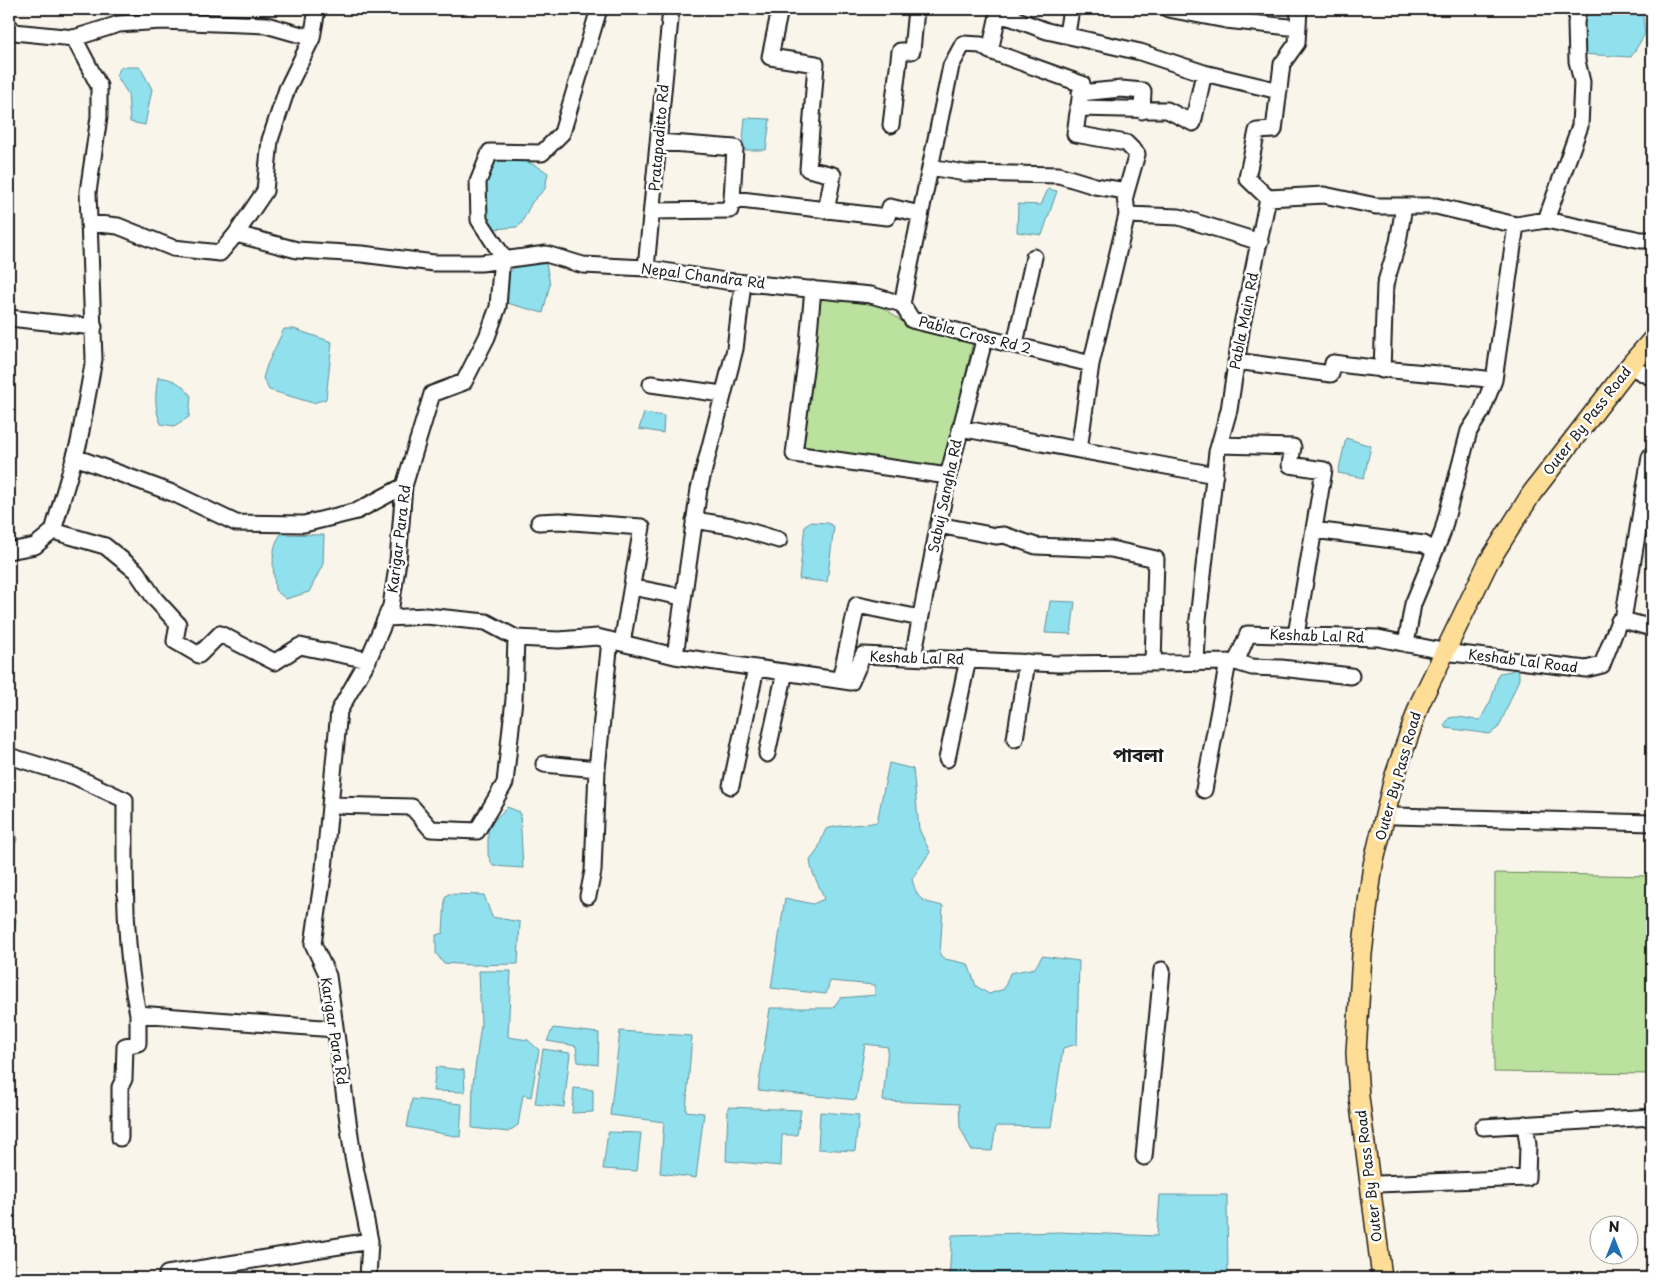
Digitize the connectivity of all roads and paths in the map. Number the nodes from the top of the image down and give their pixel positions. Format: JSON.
{"nodes":[{"id":1,"x":317,"y":9,"type":"edge"},
{"id":2,"x":599,"y":9,"type":"edge"},
{"id":3,"x":670,"y":9,"type":"edge"},
{"id":4,"x":780,"y":9,"type":"edge"},
{"id":5,"x":916,"y":9,"type":"edge"},
{"id":6,"x":1071,"y":9,"type":"edge"},
{"id":7,"x":1168,"y":9,"type":"edge"},
{"id":8,"x":1299,"y":9,"type":"edge"},
{"id":9,"x":1578,"y":9,"type":"edge"},
{"id":10,"x":1012,"y":14,"type":"edge"},
{"id":11,"x":9,"y":26,"type":"edge"},
{"id":12,"x":1298,"y":28,"type":"junction"},
{"id":13,"x":1067,"y":34,"type":"junction"},
{"id":14,"x":74,"y":38,"type":"junction"},
{"id":15,"x":312,"y":38,"type":"junction"},
{"id":16,"x":990,"y":51,"type":"junction"},
{"id":17,"x":1204,"y":72,"type":"junction"},
{"id":18,"x":1279,"y":91,"type":"junction"},
{"id":19,"x":1079,"y":101,"type":"junction"},
{"id":20,"x":1142,"y":111,"type":"junction"},
{"id":21,"x":891,"y":125,"type":"dead end"},
{"id":22,"x":659,"y":142,"type":"junction"},
{"id":23,"x":930,"y":167,"type":"junction"},
{"id":24,"x":1126,"y":191,"type":"junction"},
{"id":25,"x":1268,"y":198,"type":"junction"},
{"id":26,"x":732,"y":199,"type":"junction"},
{"id":27,"x":1404,"y":206,"type":"junction"},
{"id":28,"x":652,"y":211,"type":"junction"},
{"id":29,"x":826,"y":211,"type":"junction"},
{"id":30,"x":920,"y":214,"type":"junction"},
{"id":31,"x":1127,"y":215,"type":"junction"},
{"id":32,"x":1546,"y":220,"type":"junction"},
{"id":33,"x":89,"y":223,"type":"junction"},
{"id":34,"x":1516,"y":225,"type":"junction"},
{"id":35,"x":236,"y":234,"type":"junction"},
{"id":36,"x":1652,"y":240,"type":"edge"},
{"id":37,"x":1260,"y":242,"type":"junction"},
{"id":38,"x":1034,"y":257,"type":"dead end"},
{"id":39,"x":503,"y":259,"type":"junction"},
{"id":40,"x":646,"y":268,"type":"junction"},
{"id":41,"x":743,"y":283,"type":"junction"},
{"id":42,"x":812,"y":289,"type":"junction"},
{"id":43,"x":902,"y":304,"type":"junction"},
{"id":44,"x":9,"y":318,"type":"edge"},
{"id":45,"x":94,"y":327,"type":"junction"},
{"id":46,"x":985,"y":337,"type":"junction"},
{"id":47,"x":1652,"y":340,"type":"edge"},
{"id":48,"x":1014,"y":344,"type":"junction"},
{"id":49,"x":1652,"y":351,"type":"edge"},
{"id":50,"x":1236,"y":361,"type":"junction"},
{"id":51,"x":1091,"y":364,"type":"junction"},
{"id":52,"x":1382,"y":370,"type":"junction"},
{"id":53,"x":1645,"y":374,"type":"edge"},
{"id":54,"x":1494,"y":380,"type":"junction"},
{"id":55,"x":651,"y":384,"type":"dead end"},
{"id":56,"x":722,"y":394,"type":"junction"},
{"id":57,"x":960,"y":428,"type":"junction"},
{"id":58,"x":1219,"y":445,"type":"junction"},
{"id":59,"x":1079,"y":450,"type":"junction"},
{"id":60,"x":1652,"y":454,"type":"edge"},
{"id":61,"x":75,"y":457,"type":"junction"},
{"id":62,"x":1215,"y":475,"type":"junction"},
{"id":63,"x":948,"y":476,"type":"junction"},
{"id":64,"x":404,"y":486,"type":"junction"},
{"id":65,"x":694,"y":520,"type":"junction"},
{"id":66,"x":539,"y":522,"type":"dead end"},
{"id":67,"x":938,"y":525,"type":"junction"},
{"id":68,"x":1314,"y":530,"type":"junction"},
{"id":69,"x":52,"y":531,"type":"junction"},
{"id":70,"x":779,"y":540,"type":"dead end"},
{"id":71,"x":9,"y":551,"type":"edge"},
{"id":72,"x":1435,"y":551,"type":"junction"},
{"id":73,"x":632,"y":587,"type":"junction"},
{"id":74,"x":682,"y":597,"type":"junction"},
{"id":75,"x":387,"y":618,"type":"junction"},
{"id":76,"x":920,"y":618,"type":"junction"},
{"id":77,"x":1623,"y":620,"type":"junction"},
{"id":78,"x":1652,"y":628,"type":"edge"},
{"id":79,"x":1296,"y":635,"type":"junction"},
{"id":80,"x":516,"y":638,"type":"junction"},
{"id":81,"x":616,"y":642,"type":"junction"},
{"id":82,"x":1406,"y":644,"type":"junction"},
{"id":83,"x":1448,"y":652,"type":"junction"},
{"id":84,"x":675,"y":656,"type":"junction"},
{"id":85,"x":913,"y":657,"type":"junction"},
{"id":86,"x":368,"y":660,"type":"junction"},
{"id":87,"x":968,"y":660,"type":"junction"},
{"id":88,"x":1027,"y":662,"type":"junction"},
{"id":89,"x":1232,"y":662,"type":"junction"},
{"id":90,"x":1153,"y":663,"type":"junction"},
{"id":91,"x":1196,"y":663,"type":"junction"},
{"id":92,"x":756,"y":668,"type":"junction"},
{"id":93,"x":786,"y":672,"type":"junction"},
{"id":94,"x":1351,"y":676,"type":"dead end"},
{"id":95,"x":840,"y":680,"type":"junction"},
{"id":96,"x":1014,"y":739,"type":"dead end"},
{"id":97,"x":768,"y":754,"type":"dead end"},
{"id":98,"x":9,"y":756,"type":"edge"},
{"id":99,"x":947,"y":759,"type":"dead end"},
{"id":100,"x":544,"y":764,"type":"dead end"},
{"id":101,"x":597,"y":769,"type":"junction"},
{"id":102,"x":731,"y":786,"type":"dead end"},
{"id":103,"x":1204,"y":790,"type":"dead end"},
{"id":104,"x":330,"y":805,"type":"junction"},
{"id":105,"x":1395,"y":816,"type":"junction"},
{"id":106,"x":1652,"y":823,"type":"edge"},
{"id":107,"x":588,"y":896,"type":"dead end"},
{"id":108,"x":1162,"y":970,"type":"dead end"},
{"id":109,"x":138,"y":1014,"type":"junction"},
{"id":110,"x":335,"y":1029,"type":"junction"},
{"id":111,"x":1652,"y":1117,"type":"edge"},
{"id":112,"x":1525,"y":1124,"type":"junction"},
{"id":113,"x":1483,"y":1126,"type":"dead end"},
{"id":114,"x":120,"y":1138,"type":"dead end"},
{"id":115,"x":1144,"y":1158,"type":"dead end"},
{"id":116,"x":1378,"y":1184,"type":"junction"},
{"id":117,"x":370,"y":1241,"type":"junction"},
{"id":118,"x":167,"y":1274,"type":"dead end"},
{"id":119,"x":368,"y":1278,"type":"edge"},
{"id":120,"x":1382,"y":1278,"type":"edge"},
{"id":121,"x":1390,"y":1278,"type":"edge"}],
"edges":[{"from":1,"to":15,"type":"street"},
{"from":2,"to":39,"type":"street"},
{"from":3,"to":22,"type":"street","name":"Pratapaditto Rd"},
{"from":4,"to":29,"type":"street"},
{"from":5,"to":21,"type":"street"},
{"from":6,"to":13,"type":"street"},
{"from":7,"to":12,"type":"street"},
{"from":8,"to":12,"type":"street"},
{"from":9,"to":32,"type":"street"},
{"from":10,"to":13,"type":"street"},
{"from":10,"to":16,"type":"street"},
{"from":11,"to":14,"type":"street"},
{"from":12,"to":18,"type":"street"},
{"from":13,"to":17,"type":"street"},
{"from":14,"to":15,"type":"street"},
{"from":14,"to":33,"type":"street"},
{"from":15,"to":35,"type":"street"},
{"from":16,"to":19,"type":"street"},
{"from":16,"to":23,"type":"street","name":"Pabla Cross Rd 2"},
{"from":17,"to":18,"type":"street"},
{"from":17,"to":20,"type":"street"},
{"from":18,"to":25,"type":"street"},
{"from":19,"to":20,"type":"street"},
{"from":19,"to":20,"type":"street"},
{"from":19,"to":24,"type":"street"},
{"from":22,"to":26,"type":"street"},
{"from":22,"to":28,"type":"street","name":"Pratapaditto Rd"},
{"from":23,"to":24,"type":"street"},
{"from":23,"to":30,"type":"street","name":"Pabla Cross Rd 2"},
{"from":24,"to":31,"type":"street"},
{"from":25,"to":27,"type":"street"},
{"from":25,"to":37,"type":"street","name":"Pabla Main Rd"},
{"from":26,"to":28,"type":"street"},
{"from":26,"to":29,"type":"street"},
{"from":27,"to":34,"type":"street"},
{"from":27,"to":52,"type":"street"},
{"from":28,"to":40,"type":"street","name":"Pratapaditto Rd"},
{"from":29,"to":30,"type":"street"},
{"from":30,"to":43,"type":"street","name":"Pabla Cross Rd 2"},
{"from":31,"to":37,"type":"street"},
{"from":31,"to":51,"type":"street"},
{"from":32,"to":34,"type":"street"},
{"from":32,"to":36,"type":"street"},
{"from":33,"to":35,"type":"street"},
{"from":33,"to":45,"type":"street"},
{"from":34,"to":54,"type":"street"},
{"from":35,"to":39,"type":"street","name":"Nepal Chandra Rd"},
{"from":37,"to":50,"type":"street","name":"Pabla Main Rd"},
{"from":38,"to":48,"type":"street"},
{"from":39,"to":40,"type":"street","name":"Nepal Chandra Rd"},
{"from":39,"to":64,"type":"street","name":"Karigar Para Rd"},
{"from":40,"to":41,"type":"street","name":"Nepal Chandra Rd"},
{"from":41,"to":42,"type":"street","name":"Nepal Chandra Rd"},
{"from":41,"to":56,"type":"street"},
{"from":42,"to":43,"type":"street","name":"Nepal Chandra Rd"},
{"from":42,"to":63,"type":"street"},
{"from":43,"to":46,"type":"street","name":"Pabla Cross Rd 2"},
{"from":44,"to":45,"type":"street"},
{"from":45,"to":61,"type":"street"},
{"from":46,"to":48,"type":"street","name":"Pabla Cross Rd 2"},
{"from":46,"to":57,"type":"street","name":"Sabuj Sangha Rd"},
{"from":47,"to":83,"type":"main road","name":"Outer By Pass Road"},
{"from":48,"to":51,"type":"street","name":"Pabla Cross Rd 2"},
{"from":49,"to":53,"type":"main road","name":"Outer By Pass Road"},
{"from":50,"to":52,"type":"street"},
{"from":50,"to":58,"type":"street","name":"Pabla Main Rd"},
{"from":51,"to":59,"type":"street"},
{"from":52,"to":54,"type":"street"},
{"from":53,"to":83,"type":"main road","name":"Outer By Pass Road"},
{"from":54,"to":72,"type":"street"},
{"from":55,"to":56,"type":"street"},
{"from":56,"to":65,"type":"street"},
{"from":57,"to":59,"type":"street"},
{"from":57,"to":63,"type":"street","name":"Sabuj Sangha Rd"},
{"from":58,"to":62,"type":"street","name":"Pabla Main Rd"},
{"from":58,"to":68,"type":"street"},
{"from":59,"to":62,"type":"street"},
{"from":60,"to":77,"type":"street"},
{"from":61,"to":64,"type":"street"},
{"from":61,"to":69,"type":"street"},
{"from":62,"to":91,"type":"street","name":"Pabla Main Rd"},
{"from":63,"to":67,"type":"street","name":"Sabuj Sangha Rd"},
{"from":64,"to":75,"type":"street","name":"Karigar Para Rd"},
{"from":65,"to":70,"type":"street"},
{"from":65,"to":74,"type":"street"},
{"from":66,"to":73,"type":"street"},
{"from":67,"to":76,"type":"street","name":"Sabuj Sangha Rd"},
{"from":67,"to":90,"type":"street"},
{"from":68,"to":72,"type":"street"},
{"from":68,"to":79,"type":"street"},
{"from":69,"to":71,"type":"street"},
{"from":69,"to":86,"type":"street"},
{"from":72,"to":82,"type":"street"},
{"from":73,"to":74,"type":"street"},
{"from":73,"to":81,"type":"street"},
{"from":74,"to":84,"type":"street"},
{"from":75,"to":80,"type":"street"},
{"from":75,"to":86,"type":"street","name":"Karigar Para Rd"},
{"from":76,"to":85,"type":"street","name":"Sabuj Sangha Rd"},
{"from":76,"to":95,"type":"street"},
{"from":77,"to":78,"type":"street"},
{"from":77,"to":83,"type":"street","name":"Keshab Lal Road"},
{"from":79,"to":82,"type":"street","name":"Keshab Lal Rd"},
{"from":79,"to":89,"type":"street","name":"Keshab Lal Rd"},
{"from":80,"to":81,"type":"street"},
{"from":80,"to":104,"type":"street"},
{"from":81,"to":84,"type":"street"},
{"from":81,"to":101,"type":"street"},
{"from":82,"to":83,"type":"street","name":"Keshab Lal Rd"},
{"from":83,"to":105,"type":"main road","name":"Outer By Pass Road"},
{"from":83,"to":120,"type":"main road","name":"Outer By Pass Road"},
{"from":84,"to":92,"type":"street"},
{"from":85,"to":87,"type":"street","name":"Keshab Lal Rd"},
{"from":85,"to":95,"type":"street","name":"Keshab Lal Rd"},
{"from":86,"to":104,"type":"street","name":"Karigar Para Rd"},
{"from":87,"to":88,"type":"street","name":"Keshab Lal Rd"},
{"from":87,"to":99,"type":"street"},
{"from":88,"to":90,"type":"street","name":"Keshab Lal Rd"},
{"from":88,"to":96,"type":"street"},
{"from":89,"to":91,"type":"street","name":"Keshab Lal Rd"},
{"from":89,"to":94,"type":"street"},
{"from":89,"to":103,"type":"street"},
{"from":90,"to":91,"type":"street","name":"Keshab Lal Rd"},
{"from":92,"to":93,"type":"street"},
{"from":92,"to":102,"type":"street"},
{"from":93,"to":95,"type":"street"},
{"from":93,"to":97,"type":"street"},
{"from":98,"to":109,"type":"street"},
{"from":100,"to":101,"type":"street"},
{"from":101,"to":107,"type":"street"},
{"from":104,"to":110,"type":"street","name":"Karigar Para Rd"},
{"from":105,"to":106,"type":"street"},
{"from":105,"to":116,"type":"main road","name":"Outer By Pass Road"},
{"from":108,"to":115,"type":"street"},
{"from":109,"to":110,"type":"street"},
{"from":109,"to":114,"type":"street"},
{"from":110,"to":117,"type":"street","name":"Karigar Para Rd"},
{"from":111,"to":112,"type":"street"},
{"from":112,"to":113,"type":"street"},
{"from":112,"to":116,"type":"street"},
{"from":116,"to":121,"type":"main road","name":"Outer By Pass Road"},
{"from":117,"to":118,"type":"street"},
{"from":117,"to":119,"type":"street","name":"Karigar Para Rd"}]}
